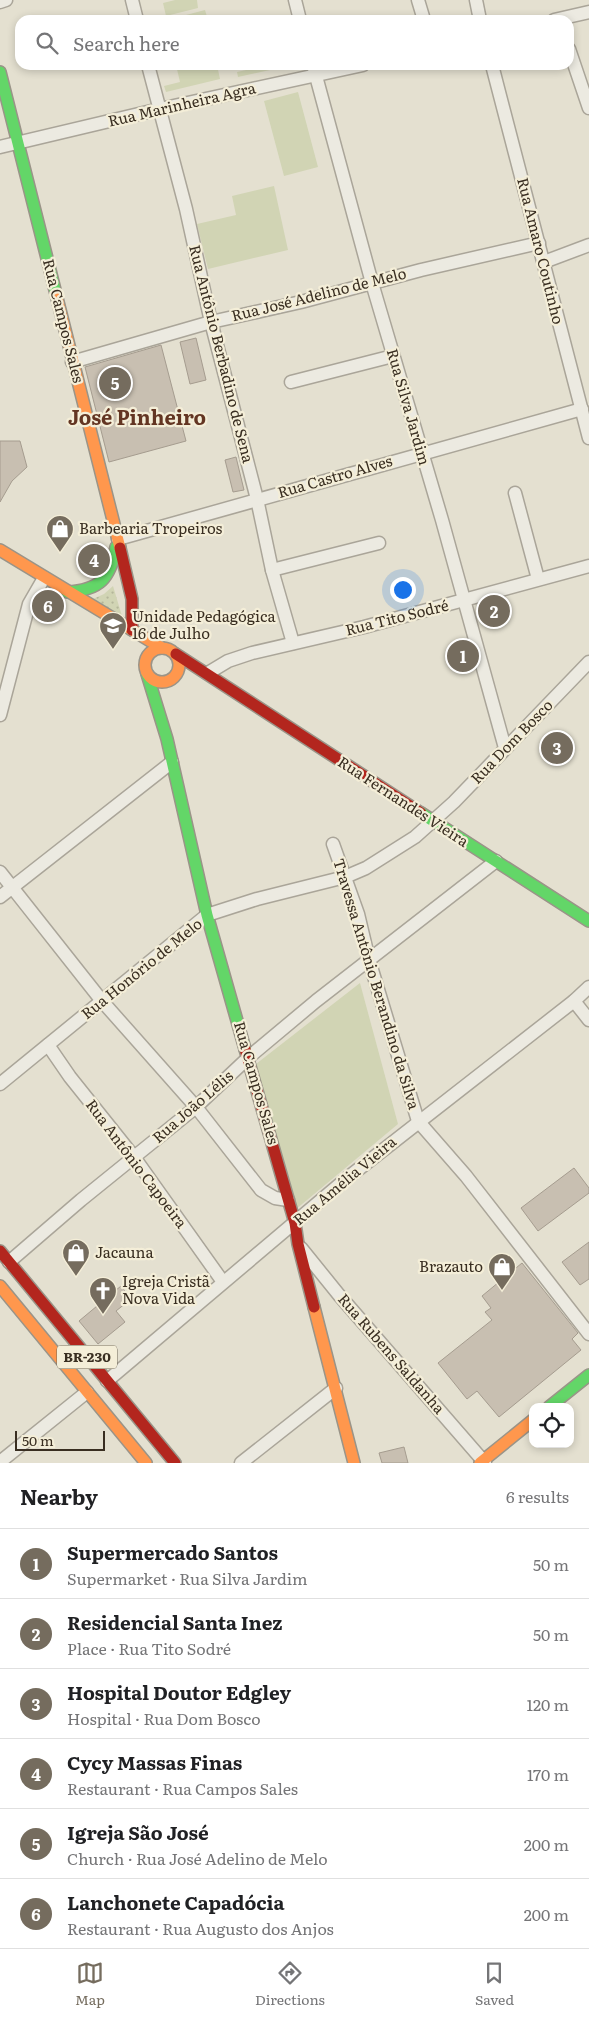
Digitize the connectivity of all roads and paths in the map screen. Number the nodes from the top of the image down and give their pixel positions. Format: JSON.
{"nodes":[{"id":1,"x":6,"y":0,"type":"edge"},
{"id":2,"x":132,"y":0,"type":"edge"},
{"id":3,"x":295,"y":0,"type":"edge"},
{"id":4,"x":418,"y":0,"type":"edge"},
{"id":5,"x":476,"y":0,"type":"edge"},
{"id":6,"x":0,"y":2,"type":"edge"},
{"id":7,"x":589,"y":12,"type":"edge"},
{"id":8,"x":136,"y":15,"type":"edge"},
{"id":9,"x":299,"y":15,"type":"edge"},
{"id":10,"x":422,"y":15,"type":"edge"},
{"id":11,"x":479,"y":15,"type":"edge"},
{"id":12,"x":574,"y":16,"type":"edge"},
{"id":13,"x":574,"y":64,"type":"edge"},
{"id":14,"x":149,"y":70,"type":"edge"},
{"id":15,"x":314,"y":70,"type":"edge"},
{"id":16,"x":493,"y":70,"type":"edge"},
{"id":17,"x":0,"y":72,"type":"edge"},
{"id":18,"x":589,"y":108,"type":"edge"},
{"id":19,"x":160,"y":109,"type":"junction"},
{"id":20,"x":18,"y":143,"type":"junction"},
{"id":21,"x":0,"y":147,"type":"edge"},
{"id":22,"x":539,"y":243,"type":"junction"},
{"id":23,"x":589,"y":245,"type":"edge"},
{"id":24,"x":544,"y":262,"type":"junction"},
{"id":25,"x":372,"y":283,"type":"junction"},
{"id":26,"x":211,"y":322,"type":"junction"},
{"id":27,"x":393,"y":356,"type":"junction"},
{"id":28,"x":72,"y":362,"type":"junction"},
{"id":29,"x":291,"y":382,"type":"dead end"},
{"id":30,"x":582,"y":409,"type":"junction"},
{"id":31,"x":589,"y":438,"type":"edge"},
{"id":32,"x":420,"y":453,"type":"junction"},
{"id":33,"x":515,"y":493,"type":"dead end"},
{"id":34,"x":257,"y":499,"type":"junction"},
{"id":35,"x":118,"y":539,"type":"junction"},
{"id":36,"x":379,"y":543,"type":"dead end"},
{"id":37,"x":0,"y":550,"type":"edge"},
{"id":38,"x":589,"y":566,"type":"edge"},
{"id":39,"x":272,"y":570,"type":"junction"},
{"id":40,"x":44,"y":578,"type":"junction"},
{"id":41,"x":538,"y":579,"type":"junction"},
{"id":42,"x":67,"y":592,"type":"junction"},
{"id":43,"x":464,"y":600,"type":"junction"},
{"id":44,"x":134,"y":631,"type":"junction"},
{"id":45,"x":293,"y":643,"type":"junction"},
{"id":46,"x":162,"y":648,"type":"junction"},
{"id":47,"x":176,"y":654,"type":"junction"},
{"id":48,"x":589,"y":662,"type":"edge"},
{"id":49,"x":146,"y":670,"type":"junction"},
{"id":50,"x":208,"y":673,"type":"junction"},
{"id":51,"x":185,"y":678,"type":"junction"},
{"id":52,"x":217,"y":682,"type":"junction"},
{"id":53,"x":162,"y":683,"type":"junction"},
{"id":54,"x":155,"y":705,"type":"junction"},
{"id":55,"x":0,"y":715,"type":"edge"},
{"id":56,"x":504,"y":748,"type":"junction"},
{"id":57,"x":172,"y":762,"type":"junction"},
{"id":58,"x":433,"y":821,"type":"junction"},
{"id":59,"x":333,"y":844,"type":"dead end"},
{"id":60,"x":496,"y":861,"type":"junction"},
{"id":61,"x":0,"y":872,"type":"edge"},
{"id":62,"x":345,"y":877,"type":"junction"},
{"id":63,"x":11,"y":887,"type":"junction"},
{"id":64,"x":0,"y":897,"type":"edge"},
{"id":65,"x":207,"y":915,"type":"junction"},
{"id":66,"x":589,"y":921,"type":"edge"},
{"id":67,"x":369,"y":960,"type":"junction"},
{"id":68,"x":589,"y":988,"type":"edge"},
{"id":69,"x":102,"y":1001,"type":"junction"},
{"id":70,"x":574,"y":1001,"type":"junction"},
{"id":71,"x":589,"y":1020,"type":"edge"},
{"id":72,"x":48,"y":1045,"type":"junction"},
{"id":73,"x":249,"y":1057,"type":"junction"},
{"id":74,"x":0,"y":1084,"type":"edge"},
{"id":75,"x":196,"y":1107,"type":"junction"},
{"id":76,"x":418,"y":1121,"type":"junction"},
{"id":77,"x":134,"y":1157,"type":"junction"},
{"id":78,"x":288,"y":1200,"type":"junction"},
{"id":79,"x":295,"y":1223,"type":"junction"},
{"id":80,"x":298,"y":1244,"type":"junction"},
{"id":81,"x":0,"y":1251,"type":"edge"},
{"id":82,"x":9,"y":1262,"type":"junction"},
{"id":83,"x":223,"y":1282,"type":"junction"},
{"id":84,"x":0,"y":1286,"type":"edge"},
{"id":85,"x":589,"y":1334,"type":"edge"},
{"id":86,"x":589,"y":1374,"type":"edge"},
{"id":87,"x":107,"y":1381,"type":"junction"},
{"id":88,"x":589,"y":1386,"type":"edge"},
{"id":89,"x":336,"y":1388,"type":"junction"},
{"id":90,"x":87,"y":1392,"type":"junction"},
{"id":91,"x":554,"y":1403,"type":"edge"},
{"id":92,"x":570,"y":1403,"type":"edge"},
{"id":93,"x":529,"y":1423,"type":"edge"},
{"id":94,"x":529,"y":1437,"type":"edge"},
{"id":95,"x":0,"y":1462,"type":"edge"},
{"id":96,"x":482,"y":1462,"type":"edge"},
{"id":97,"x":146,"y":1463,"type":"edge"},
{"id":98,"x":175,"y":1463,"type":"edge"},
{"id":99,"x":241,"y":1463,"type":"edge"},
{"id":100,"x":354,"y":1463,"type":"edge"},
{"id":101,"x":498,"y":1463,"type":"edge"}],
"edges":[{"from":1,"to":6,"type":"street"},
{"from":2,"to":8,"type":"street"},
{"from":3,"to":9,"type":"street"},
{"from":4,"to":10,"type":"street"},
{"from":5,"to":11,"type":"street"},
{"from":7,"to":12,"type":"street"},
{"from":13,"to":18,"type":"street"},
{"from":14,"to":19,"type":"street","name":"Rua Antônio Berbadino de Sena"},
{"from":15,"to":19,"type":"street","name":"Rua Marinheira Agra"},
{"from":15,"to":25,"type":"street","name":"Rua Silva Jardim"},
{"from":16,"to":22,"type":"street","name":"Rua Amaro Coutinho"},
{"from":17,"to":20,"type":"street","name":"Rua Campos Sales"},
{"from":19,"to":20,"type":"street","name":"Rua Marinheira Agra"},
{"from":19,"to":26,"type":"street","name":"Rua Antônio Berbadino de Sena"},
{"from":20,"to":21,"type":"street","name":"Rua Marinheira Agra"},
{"from":20,"to":28,"type":"street","name":"Rua Campos Sales"},
{"from":22,"to":24,"type":"street","name":"Rua Amaro Coutinho"},
{"from":22,"to":25,"type":"street","name":"Rua José Adelino de Melo"},
{"from":23,"to":24,"type":"street"},
{"from":24,"to":30,"type":"street","name":"Rua Amaro Coutinho"},
{"from":25,"to":26,"type":"street","name":"Rua José Adelino de Melo"},
{"from":25,"to":27,"type":"street","name":"Rua Silva Jardim"},
{"from":26,"to":28,"type":"street","name":"Rua José Adelino de Melo"},
{"from":26,"to":34,"type":"street","name":"Rua Antônio Berbadino de Sena"},
{"from":27,"to":29,"type":"street"},
{"from":27,"to":32,"type":"street","name":"Rua Silva Jardim"},
{"from":28,"to":35,"type":"street","name":"Rua Campos Sales"},
{"from":30,"to":31,"type":"street","name":"Rua Amaro Coutinho"},
{"from":30,"to":32,"type":"street","name":"Rua Castro Alves"},
{"from":32,"to":34,"type":"street","name":"Rua Castro Alves"},
{"from":32,"to":43,"type":"street","name":"Rua Silva Jardim"},
{"from":33,"to":41,"type":"street"},
{"from":34,"to":35,"type":"street","name":"Rua Castro Alves"},
{"from":34,"to":39,"type":"street","name":"Rua Antônio Berbadino de Sena"},
{"from":35,"to":42,"type":"street"},
{"from":35,"to":44,"type":"street","name":"Rua Campos Sales"},
{"from":36,"to":39,"type":"street"},
{"from":37,"to":40,"type":"street"},
{"from":38,"to":41,"type":"street","name":"Rua Tito Sodré"},
{"from":39,"to":45,"type":"street","name":"Rua Antônio Berbadino de Sena"},
{"from":40,"to":42,"type":"street"},
{"from":40,"to":55,"type":"street"},
{"from":41,"to":43,"type":"street","name":"Rua Tito Sodré"},
{"from":42,"to":44,"type":"street"},
{"from":43,"to":45,"type":"street","name":"Rua Tito Sodré"},
{"from":43,"to":56,"type":"street","name":"Rua Silva Jardim"},
{"from":44,"to":46,"type":"street"},
{"from":44,"to":49,"type":"street","name":"Rua Campos Sales"},
{"from":45,"to":50,"type":"street","name":"Rua Tito Sodré"},
{"from":46,"to":47,"type":"street"},
{"from":46,"to":49,"type":"street"},
{"from":47,"to":50,"type":"street","name":"Rua Fernandes Vieira"},
{"from":47,"to":51,"type":"street"},
{"from":48,"to":56,"type":"street","name":"Rua Dom Bosco"},
{"from":49,"to":53,"type":"street"},
{"from":49,"to":54,"type":"street","name":"Rua Campos Sales"},
{"from":50,"to":52,"type":"street","name":"Rua Fernandes Vieira"},
{"from":51,"to":52,"type":"street","name":"Rua Fernandes Vieira"},
{"from":51,"to":53,"type":"street"},
{"from":52,"to":58,"type":"street","name":"Rua Fernandes Vieira"},
{"from":53,"to":54,"type":"street"},
{"from":54,"to":57,"type":"street","name":"Rua Campos Sales"},
{"from":56,"to":58,"type":"street","name":"Rua Dom Bosco"},
{"from":57,"to":63,"type":"street"},
{"from":57,"to":65,"type":"street","name":"Rua Campos Sales"},
{"from":58,"to":60,"type":"street","name":"Rua Fernandes Vieira"},
{"from":58,"to":62,"type":"street","name":"Rua Honório de Melo"},
{"from":59,"to":62,"type":"street","name":"Travessa Antônio Berandino da Silva"},
{"from":60,"to":66,"type":"street","name":"Rua Fernandes Vieira"},
{"from":60,"to":67,"type":"street","name":"Rua João Lélis"},
{"from":61,"to":63,"type":"street"},
{"from":62,"to":65,"type":"street","name":"Rua Honório de Melo"},
{"from":62,"to":67,"type":"street","name":"Travessa Antônio Berandino da Silva"},
{"from":63,"to":64,"type":"street"},
{"from":63,"to":69,"type":"street"},
{"from":65,"to":69,"type":"street","name":"Rua Honório de Melo"},
{"from":65,"to":73,"type":"street","name":"Rua Campos Sales"},
{"from":67,"to":73,"type":"street","name":"Rua João Lélis"},
{"from":67,"to":76,"type":"street","name":"Travessa Antônio Berandino da Silva"},
{"from":68,"to":70,"type":"street","name":"Rua Amélia Vieira"},
{"from":69,"to":72,"type":"street","name":"Rua Honório de Melo"},
{"from":69,"to":75,"type":"street"},
{"from":70,"to":71,"type":"street"},
{"from":70,"to":76,"type":"street","name":"Rua Amélia Vieira"},
{"from":72,"to":74,"type":"street","name":"Rua Honório de Melo"},
{"from":72,"to":77,"type":"street","name":"Rua Antônio Capoeira"},
{"from":73,"to":75,"type":"street","name":"Rua João Lélis"},
{"from":73,"to":78,"type":"street","name":"Rua Campos Sales"},
{"from":75,"to":77,"type":"street","name":"Rua João Lélis"},
{"from":75,"to":78,"type":"street"},
{"from":76,"to":79,"type":"street","name":"Rua Amélia Vieira"},
{"from":76,"to":85,"type":"street","name":"Travessa Antônio Berandino da Silva"},
{"from":77,"to":82,"type":"street","name":"Rua João Lélis"},
{"from":77,"to":83,"type":"street","name":"Rua Antônio Capoeira"},
{"from":78,"to":79,"type":"street","name":"Rua Campos Sales"},
{"from":79,"to":80,"type":"street","name":"Rua Campos Sales"},
{"from":79,"to":83,"type":"street","name":"Rua Amélia Vieira"},
{"from":80,"to":89,"type":"street","name":"Rua Campos Sales"},
{"from":80,"to":96,"type":"street","name":"Rua Rubens Saldanha"},
{"from":81,"to":82,"type":"street","number":"BR-230"},
{"from":82,"to":87,"type":"street","number":"BR-230"},
{"from":83,"to":87,"type":"street","name":"Rua Amélia Vieira"},
{"from":84,"to":90,"type":"street","number":"BR-230"},
{"from":86,"to":91,"type":"street"},
{"from":87,"to":98,"type":"street","number":"BR-230"},
{"from":88,"to":92,"type":"street"},
{"from":89,"to":99,"type":"street"},
{"from":89,"to":100,"type":"street","name":"Rua Campos Sales"},
{"from":90,"to":95,"type":"street"},
{"from":90,"to":97,"type":"street","number":"BR-230"},
{"from":93,"to":96,"type":"street"},
{"from":94,"to":101,"type":"street"}]}
